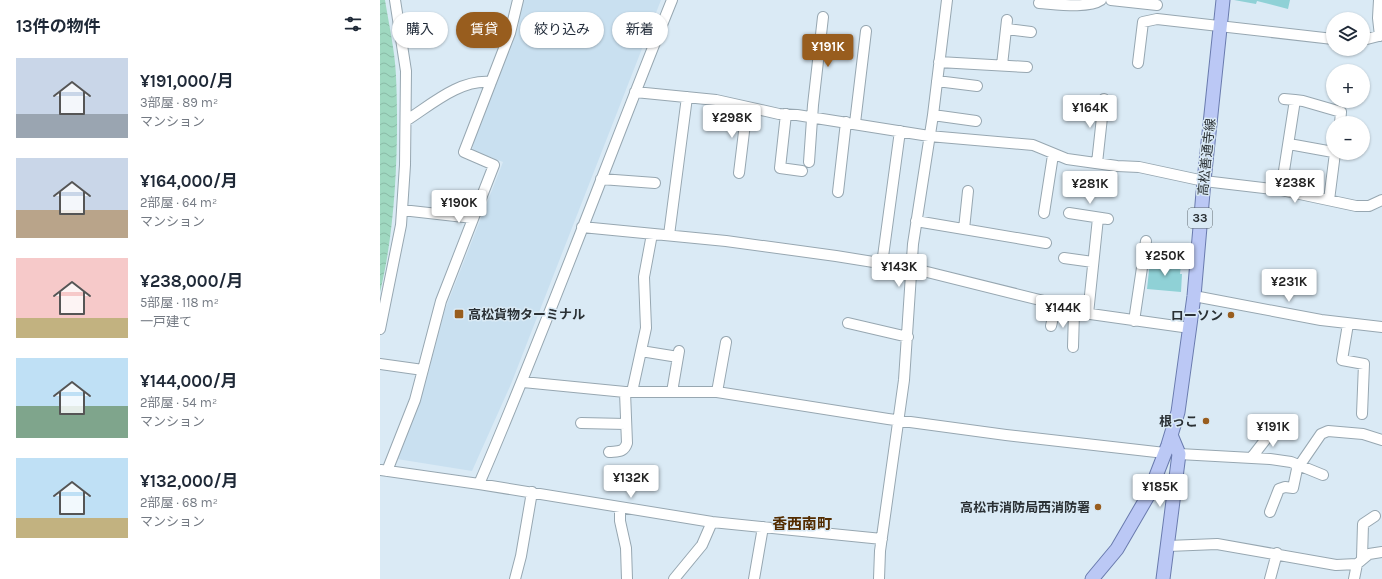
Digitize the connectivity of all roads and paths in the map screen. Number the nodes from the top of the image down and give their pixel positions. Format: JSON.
{"nodes":[{"id":1,"x":395,"y":0,"type":"edge"},
{"id":2,"x":518,"y":0,"type":"edge"},
{"id":3,"x":672,"y":0,"type":"edge"},
{"id":4,"x":947,"y":0,"type":"edge"},
{"id":5,"x":1101,"y":0,"type":"edge"},
{"id":6,"x":1112,"y":0,"type":"edge"},
{"id":7,"x":1223,"y":0,"type":"edge"},
{"id":8,"x":1379,"y":0,"type":"edge"},
{"id":9,"x":1157,"y":2,"type":"edge"},
{"id":10,"x":1039,"y":3,"type":"dead end"},
{"id":11,"x":823,"y":17,"type":"dead end"},
{"id":12,"x":1157,"y":19,"type":"junction"},
{"id":13,"x":1221,"y":26,"type":"junction"},
{"id":14,"x":866,"y":31,"type":"dead end"},
{"id":15,"x":1031,"y":32,"type":"dead end"},
{"id":16,"x":1381,"y":35,"type":"edge"},
{"id":17,"x":1326,"y":38,"type":"edge"},
{"id":18,"x":1370,"y":38,"type":"edge"},
{"id":19,"x":939,"y":62,"type":"junction"},
{"id":20,"x":1138,"y":64,"type":"dead end"},
{"id":21,"x":1002,"y":65,"type":"junction"},
{"id":22,"x":1027,"y":67,"type":"dead end"},
{"id":23,"x":937,"y":81,"type":"junction"},
{"id":24,"x":491,"y":82,"type":"junction"},
{"id":25,"x":977,"y":86,"type":"dead end"},
{"id":26,"x":635,"y":92,"type":"junction"},
{"id":27,"x":686,"y":97,"type":"junction"},
{"id":28,"x":1104,"y":99,"type":"dead end"},
{"id":29,"x":1284,"y":99,"type":"dead end"},
{"id":30,"x":1295,"y":100,"type":"junction"},
{"id":31,"x":746,"y":107,"type":"junction"},
{"id":32,"x":786,"y":114,"type":"junction"},
{"id":33,"x":932,"y":115,"type":"junction"},
{"id":34,"x":1341,"y":116,"type":"edge"},
{"id":35,"x":814,"y":119,"type":"junction"},
{"id":36,"x":407,"y":120,"type":"junction"},
{"id":37,"x":976,"y":120,"type":"dead end"},
{"id":38,"x":850,"y":123,"type":"junction"},
{"id":39,"x":900,"y":131,"type":"junction"},
{"id":40,"x":929,"y":136,"type":"junction"},
{"id":41,"x":1289,"y":144,"type":"junction"},
{"id":42,"x":1326,"y":151,"type":"edge"},
{"id":43,"x":1053,"y":155,"type":"junction"},
{"id":44,"x":1333,"y":160,"type":"edge"},
{"id":45,"x":809,"y":162,"type":"dead end"},
{"id":46,"x":1097,"y":163,"type":"junction"},
{"id":47,"x":802,"y":171,"type":"dead end"},
{"id":48,"x":739,"y":173,"type":"dead end"},
{"id":49,"x":601,"y":179,"type":"junction"},
{"id":50,"x":1204,"y":181,"type":"junction"},
{"id":51,"x":655,"y":183,"type":"dead end"},
{"id":52,"x":1281,"y":190,"type":"junction"},
{"id":53,"x":968,"y":191,"type":"dead end"},
{"id":54,"x":838,"y":192,"type":"dead end"},
{"id":55,"x":1329,"y":200,"type":"junction"},
{"id":56,"x":1382,"y":200,"type":"edge"},
{"id":57,"x":402,"y":210,"type":"junction"},
{"id":58,"x":1044,"y":213,"type":"dead end"},
{"id":59,"x":1069,"y":213,"type":"dead end"},
{"id":60,"x":473,"y":218,"type":"junction"},
{"id":61,"x":916,"y":221,"type":"junction"},
{"id":62,"x":582,"y":227,"type":"junction"},
{"id":63,"x":964,"y":229,"type":"junction"},
{"id":64,"x":652,"y":234,"type":"junction"},
{"id":65,"x":669,"y":235,"type":"junction"},
{"id":66,"x":1146,"y":241,"type":"dead end"},
{"id":67,"x":1046,"y":243,"type":"dead end"},
{"id":68,"x":1064,"y":258,"type":"dead end"},
{"id":69,"x":1094,"y":262,"type":"junction"},
{"id":70,"x":882,"y":264,"type":"junction"},
{"id":71,"x":911,"y":268,"type":"junction"},
{"id":72,"x":1194,"y":296,"type":"junction"},
{"id":73,"x":1055,"y":308,"type":"junction"},
{"id":74,"x":1074,"y":312,"type":"junction"},
{"id":75,"x":1088,"y":314,"type":"junction"},
{"id":76,"x":1134,"y":321,"type":"junction"},
{"id":77,"x":848,"y":323,"type":"dead end"},
{"id":78,"x":1348,"y":324,"type":"junction"},
{"id":79,"x":1051,"y":326,"type":"dead end"},
{"id":80,"x":1382,"y":327,"type":"edge"},
{"id":81,"x":1190,"y":328,"type":"junction"},
{"id":82,"x":380,"y":329,"type":"edge"},
{"id":83,"x":908,"y":337,"type":"junction"},
{"id":84,"x":726,"y":342,"type":"dead end"},
{"id":85,"x":1073,"y":347,"type":"dead end"},
{"id":86,"x":641,"y":351,"type":"junction"},
{"id":87,"x":380,"y":364,"type":"edge"},
{"id":88,"x":423,"y":370,"type":"junction"},
{"id":89,"x":523,"y":382,"type":"junction"},
{"id":90,"x":629,"y":392,"type":"junction"},
{"id":91,"x":672,"y":392,"type":"junction"},
{"id":92,"x":717,"y":392,"type":"junction"},
{"id":93,"x":1362,"y":414,"type":"dead end"},
{"id":94,"x":899,"y":420,"type":"junction"},
{"id":95,"x":581,"y":423,"type":"dead end"},
{"id":96,"x":626,"y":424,"type":"junction"},
{"id":97,"x":1276,"y":426,"type":"dead end"},
{"id":98,"x":1171,"y":435,"type":"junction"},
{"id":99,"x":1382,"y":440,"type":"edge"},
{"id":100,"x":609,"y":452,"type":"dead end"},
{"id":101,"x":1165,"y":453,"type":"junction"},
{"id":102,"x":1179,"y":454,"type":"junction"},
{"id":103,"x":1252,"y":457,"type":"junction"},
{"id":104,"x":1300,"y":466,"type":"junction"},
{"id":105,"x":383,"y":471,"type":"edge"},
{"id":106,"x":1323,"y":475,"type":"dead end"},
{"id":107,"x":479,"y":484,"type":"junction"},
{"id":108,"x":532,"y":492,"type":"junction"},
{"id":109,"x":620,"y":508,"type":"junction"},
{"id":110,"x":1270,"y":512,"type":"dead end"},
{"id":111,"x":1375,"y":516,"type":"dead end"},
{"id":112,"x":712,"y":522,"type":"junction"},
{"id":113,"x":763,"y":527,"type":"junction"},
{"id":114,"x":882,"y":539,"type":"junction"},
{"id":115,"x":1168,"y":546,"type":"junction"},
{"id":116,"x":1382,"y":552,"type":"edge"},
{"id":117,"x":1277,"y":553,"type":"junction"},
{"id":118,"x":1360,"y":561,"type":"junction"},
{"id":119,"x":683,"y":568,"type":"junction"},
{"id":120,"x":515,"y":579,"type":"edge"},
{"id":121,"x":627,"y":579,"type":"edge"},
{"id":122,"x":674,"y":579,"type":"edge"},
{"id":123,"x":684,"y":579,"type":"edge"},
{"id":124,"x":754,"y":579,"type":"edge"},
{"id":125,"x":879,"y":579,"type":"edge"},
{"id":126,"x":1092,"y":579,"type":"edge"},
{"id":127,"x":1163,"y":579,"type":"edge"},
{"id":128,"x":1270,"y":579,"type":"edge"},
{"id":129,"x":1354,"y":579,"type":"edge"}],
"edges":[{"from":1,"to":36,"type":"street"},
{"from":2,"to":24,"type":"street"},
{"from":3,"to":26,"type":"street"},
{"from":4,"to":19,"type":"street"},
{"from":5,"to":10,"type":"street"},
{"from":6,"to":9,"type":"street"},
{"from":7,"to":13,"type":"main road","name":"高松善通寺線","number":"33"},
{"from":8,"to":16,"type":"street"},
{"from":9,"to":12,"type":"street"},
{"from":11,"to":35,"type":"street"},
{"from":12,"to":13,"type":"street"},
{"from":12,"to":20,"type":"street"},
{"from":13,"to":17,"type":"street"},
{"from":13,"to":50,"type":"main road","name":"高松善通寺線","number":"33"},
{"from":14,"to":38,"type":"street"},
{"from":15,"to":21,"type":"street"},
{"from":16,"to":18,"type":"street"},
{"from":19,"to":21,"type":"street"},
{"from":19,"to":23,"type":"street"},
{"from":21,"to":22,"type":"street"},
{"from":23,"to":25,"type":"street"},
{"from":23,"to":33,"type":"street"},
{"from":24,"to":36,"type":"street"},
{"from":24,"to":60,"type":"street"},
{"from":26,"to":27,"type":"street"},
{"from":26,"to":49,"type":"street"},
{"from":27,"to":31,"type":"street"},
{"from":27,"to":65,"type":"street"},
{"from":28,"to":46,"type":"street"},
{"from":29,"to":30,"type":"street"},
{"from":30,"to":34,"type":"street"},
{"from":30,"to":41,"type":"street"},
{"from":31,"to":32,"type":"street"},
{"from":31,"to":48,"type":"street"},
{"from":32,"to":35,"type":"street"},
{"from":32,"to":47,"type":"street"},
{"from":33,"to":37,"type":"street"},
{"from":33,"to":40,"type":"street"},
{"from":35,"to":38,"type":"street"},
{"from":35,"to":45,"type":"street"},
{"from":36,"to":57,"type":"street"},
{"from":38,"to":39,"type":"street"},
{"from":38,"to":54,"type":"street"},
{"from":39,"to":40,"type":"street"},
{"from":39,"to":70,"type":"street"},
{"from":40,"to":43,"type":"street"},
{"from":40,"to":61,"type":"street"},
{"from":41,"to":42,"type":"street"},
{"from":41,"to":52,"type":"street"},
{"from":43,"to":46,"type":"street"},
{"from":43,"to":58,"type":"street"},
{"from":44,"to":55,"type":"street"},
{"from":46,"to":50,"type":"street"},
{"from":49,"to":51,"type":"street"},
{"from":49,"to":62,"type":"street"},
{"from":50,"to":52,"type":"street"},
{"from":50,"to":72,"type":"main road","name":"高松善通寺線","number":"33"},
{"from":52,"to":55,"type":"street"},
{"from":53,"to":63,"type":"street"},
{"from":55,"to":56,"type":"street"},
{"from":57,"to":60,"type":"street"},
{"from":57,"to":82,"type":"street"},
{"from":59,"to":69,"type":"street"},
{"from":60,"to":88,"type":"street"},
{"from":61,"to":63,"type":"street"},
{"from":61,"to":71,"type":"street"},
{"from":62,"to":64,"type":"street"},
{"from":62,"to":89,"type":"street"},
{"from":63,"to":67,"type":"street"},
{"from":64,"to":65,"type":"street"},
{"from":64,"to":86,"type":"street"},
{"from":65,"to":70,"type":"street"},
{"from":66,"to":76,"type":"street"},
{"from":68,"to":69,"type":"street"},
{"from":69,"to":75,"type":"street"},
{"from":70,"to":71,"type":"street"},
{"from":71,"to":73,"type":"street"},
{"from":71,"to":83,"type":"street"},
{"from":72,"to":78,"type":"street"},
{"from":72,"to":81,"type":"main road","name":"高松善通寺線","number":"33"},
{"from":73,"to":74,"type":"street"},
{"from":73,"to":79,"type":"street"},
{"from":74,"to":75,"type":"street"},
{"from":74,"to":85,"type":"street"},
{"from":75,"to":76,"type":"street"},
{"from":76,"to":81,"type":"street"},
{"from":77,"to":83,"type":"street"},
{"from":78,"to":80,"type":"street"},
{"from":78,"to":93,"type":"street"},
{"from":81,"to":98,"type":"main road","name":"高松善通寺線","number":"33"},
{"from":83,"to":94,"type":"street"},
{"from":84,"to":92,"type":"street"},
{"from":86,"to":90,"type":"street"},
{"from":86,"to":91,"type":"street"},
{"from":87,"to":88,"type":"street"},
{"from":88,"to":105,"type":"street"},
{"from":89,"to":90,"type":"street"},
{"from":89,"to":107,"type":"street"},
{"from":90,"to":91,"type":"street"},
{"from":90,"to":96,"type":"street"},
{"from":91,"to":92,"type":"street"},
{"from":92,"to":94,"type":"street"},
{"from":94,"to":101,"type":"street"},
{"from":94,"to":114,"type":"street"},
{"from":95,"to":96,"type":"street"},
{"from":96,"to":100,"type":"street"},
{"from":97,"to":103,"type":"street"},
{"from":98,"to":101,"type":"main road","name":"高松善通寺線","number":"33"},
{"from":98,"to":102,"type":"main road"},
{"from":99,"to":104,"type":"street"},
{"from":101,"to":126,"type":"main road","name":"高松善通寺線","number":"33"},
{"from":102,"to":103,"type":"street"},
{"from":102,"to":115,"type":"main road"},
{"from":103,"to":104,"type":"street"},
{"from":104,"to":106,"type":"street"},
{"from":104,"to":110,"type":"street"},
{"from":105,"to":107,"type":"street"},
{"from":107,"to":108,"type":"street"},
{"from":108,"to":109,"type":"street"},
{"from":108,"to":120,"type":"street"},
{"from":109,"to":112,"type":"street"},
{"from":109,"to":121,"type":"street"},
{"from":111,"to":118,"type":"street"},
{"from":112,"to":113,"type":"street"},
{"from":112,"to":119,"type":"street"},
{"from":113,"to":114,"type":"street"},
{"from":113,"to":124,"type":"street"},
{"from":114,"to":125,"type":"street"},
{"from":115,"to":117,"type":"street"},
{"from":115,"to":127,"type":"main road"},
{"from":116,"to":118,"type":"street"},
{"from":117,"to":118,"type":"street"},
{"from":117,"to":128,"type":"street"},
{"from":118,"to":129,"type":"street"},
{"from":119,"to":122,"type":"street"},
{"from":119,"to":123,"type":"street"}]}
